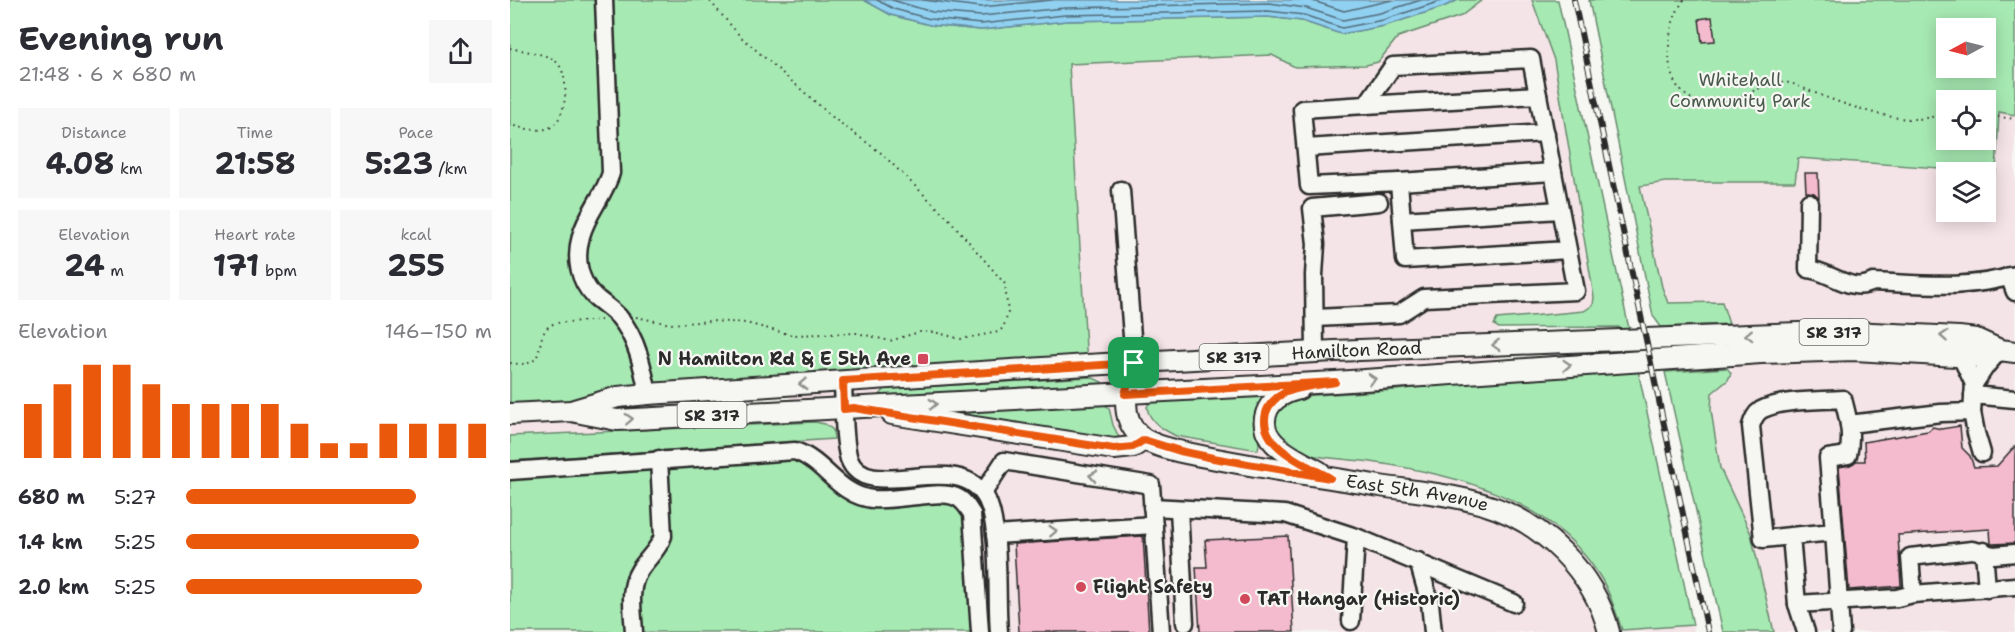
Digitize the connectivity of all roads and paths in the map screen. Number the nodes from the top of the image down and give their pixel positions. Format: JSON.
{"nodes":[{"id":1,"x":604,"y":0,"type":"edge"},
{"id":2,"x":709,"y":0,"type":"edge"},
{"id":3,"x":1684,"y":0,"type":"edge"},
{"id":4,"x":510,"y":48,"type":"edge"},
{"id":5,"x":1538,"y":95,"type":"junction"},
{"id":6,"x":1366,"y":105,"type":"junction"},
{"id":7,"x":1936,"y":116,"type":"edge"},
{"id":8,"x":1996,"y":116,"type":"edge"},
{"id":9,"x":2015,"y":119,"type":"edge"},
{"id":10,"x":510,"y":125,"type":"edge"},
{"id":11,"x":1546,"y":133,"type":"junction"},
{"id":12,"x":1306,"y":148,"type":"junction"},
{"id":13,"x":1553,"y":172,"type":"junction"},
{"id":14,"x":1399,"y":182,"type":"junction"},
{"id":15,"x":1121,"y":190,"type":"dead end"},
{"id":16,"x":1379,"y":202,"type":"dead end"},
{"id":17,"x":1809,"y":202,"type":"dead end"},
{"id":18,"x":1560,"y":210,"type":"junction"},
{"id":19,"x":1402,"y":220,"type":"junction"},
{"id":20,"x":1568,"y":250,"type":"junction"},
{"id":21,"x":2013,"y":281,"type":"edge"},
{"id":22,"x":619,"y":317,"type":"junction"},
{"id":23,"x":1315,"y":318,"type":"junction"},
{"id":24,"x":2007,"y":351,"type":"edge"},
{"id":25,"x":1315,"y":352,"type":"junction"},
{"id":26,"x":1960,"y":355,"type":"junction"},
{"id":27,"x":510,"y":363,"type":"edge"},
{"id":28,"x":1134,"y":363,"type":"junction"},
{"id":29,"x":843,"y":381,"type":"junction"},
{"id":30,"x":1335,"y":382,"type":"junction"},
{"id":31,"x":648,"y":394,"type":"junction"},
{"id":32,"x":1125,"y":394,"type":"junction"},
{"id":33,"x":1973,"y":397,"type":"junction"},
{"id":34,"x":2015,"y":399,"type":"edge"},
{"id":35,"x":849,"y":409,"type":"junction"},
{"id":36,"x":571,"y":411,"type":"junction"},
{"id":37,"x":510,"y":414,"type":"edge"},
{"id":38,"x":1850,"y":424,"type":"junction"},
{"id":39,"x":1144,"y":440,"type":"junction"},
{"id":40,"x":1982,"y":453,"type":"dead end"},
{"id":41,"x":659,"y":459,"type":"junction"},
{"id":42,"x":510,"y":471,"type":"edge"},
{"id":43,"x":1330,"y":478,"type":"junction"},
{"id":44,"x":983,"y":493,"type":"junction"},
{"id":45,"x":1152,"y":507,"type":"junction"},
{"id":46,"x":1179,"y":508,"type":"junction"},
{"id":47,"x":1154,"y":525,"type":"junction"},
{"id":48,"x":1834,"y":532,"type":"junction"},
{"id":49,"x":995,"y":535,"type":"junction"},
{"id":50,"x":1791,"y":536,"type":"junction"},
{"id":51,"x":1356,"y":537,"type":"junction"},
{"id":52,"x":1984,"y":551,"type":"junction"},
{"id":53,"x":2015,"y":552,"type":"edge"},
{"id":54,"x":1418,"y":561,"type":"junction"},
{"id":55,"x":2015,"y":586,"type":"edge"},
{"id":56,"x":1987,"y":589,"type":"junction"},
{"id":57,"x":1913,"y":594,"type":"junction"},
{"id":58,"x":1839,"y":602,"type":"junction"},
{"id":59,"x":1514,"y":603,"type":"dead end"},
{"id":60,"x":1797,"y":604,"type":"junction"},
{"id":61,"x":1351,"y":621,"type":"dead end"},
{"id":62,"x":1185,"y":623,"type":"dead end"},
{"id":63,"x":634,"y":632,"type":"edge"},
{"id":64,"x":980,"y":632,"type":"edge"},
{"id":65,"x":999,"y":632,"type":"edge"},
{"id":66,"x":1161,"y":632,"type":"edge"},
{"id":67,"x":1433,"y":632,"type":"edge"},
{"id":68,"x":1609,"y":632,"type":"edge"},
{"id":69,"x":1806,"y":632,"type":"edge"},
{"id":70,"x":1841,"y":632,"type":"edge"}],
"edges":[{"from":1,"to":22,"type":"lane"},
{"from":2,"to":22,"type":"path"},
{"from":3,"to":7,"type":"path"},
{"from":4,"to":10,"type":"path"},
{"from":5,"to":6,"type":"lane"},
{"from":5,"to":6,"type":"lane"},
{"from":5,"to":11,"type":"lane"},
{"from":6,"to":12,"type":"lane"},
{"from":8,"to":9,"type":"path"},
{"from":11,"to":12,"type":"lane"},
{"from":11,"to":13,"type":"lane"},
{"from":12,"to":14,"type":"lane"},
{"from":13,"to":14,"type":"lane"},
{"from":13,"to":18,"type":"lane"},
{"from":14,"to":19,"type":"lane"},
{"from":15,"to":28,"type":"lane"},
{"from":16,"to":23,"type":"lane"},
{"from":17,"to":21,"type":"lane"},
{"from":18,"to":19,"type":"lane"},
{"from":18,"to":20,"type":"lane"},
{"from":19,"to":20,"type":"lane"},
{"from":20,"to":23,"type":"lane"},
{"from":22,"to":27,"type":"path"},
{"from":22,"to":31,"type":"lane"},
{"from":23,"to":25,"type":"lane"},
{"from":24,"to":25,"type":"main road","name":"Hamilton Road","number":"SR 317","one_way":true},
{"from":24,"to":26,"type":"main road","name":"Hamilton Road","number":"SR 317"},
{"from":24,"to":33,"type":"lane"},
{"from":25,"to":28,"type":"main road","name":"Hamilton Road","number":"SR 317"},
{"from":30,"to":26,"type":"main road","name":"Hamilton Road","number":"SR 317","one_way":true},
{"from":26,"to":33,"type":"lane"},
{"from":28,"to":29,"type":"main road","name":"Hamilton Road","number":"SR 317"},
{"from":28,"to":32,"type":"main road"},
{"from":29,"to":31,"type":"main road","name":"Hamilton Road","number":"SR 317","one_way":true},
{"from":29,"to":35,"type":"lane"},
{"from":30,"to":32,"type":"main road","name":"Hamilton Road","number":"SR 317"},
{"from":30,"to":43,"type":"main road"},
{"from":31,"to":36,"type":"main road","name":"Hamilton Road","number":"SR 317"},
{"from":35,"to":32,"type":"main road","name":"Hamilton Road","number":"SR 317","one_way":true},
{"from":32,"to":39,"type":"main road"},
{"from":33,"to":34,"type":"lane"},
{"from":33,"to":38,"type":"lane"},
{"from":33,"to":40,"type":"lane"},
{"from":36,"to":35,"type":"main road","name":"Hamilton Road","number":"SR 317","one_way":true},
{"from":35,"to":39,"type":"main road"},
{"from":35,"to":44,"type":"lane"},
{"from":36,"to":37,"type":"main road","name":"Hamilton Road","number":"SR 317"},
{"from":38,"to":48,"type":"lane"},
{"from":38,"to":50,"type":"lane"},
{"from":39,"to":43,"type":"main road","name":"East 5th Avenue"},
{"from":41,"to":42,"type":"lane"},
{"from":41,"to":63,"type":"lane"},
{"from":41,"to":64,"type":"lane"},
{"from":43,"to":68,"type":"main road","name":"East 5th Avenue"},
{"from":45,"to":44,"type":"lane","one_way":true},
{"from":44,"to":49,"type":"lane"},
{"from":45,"to":46,"type":"lane"},
{"from":45,"to":47,"type":"lane"},
{"from":46,"to":51,"type":"lane"},
{"from":46,"to":62,"type":"lane"},
{"from":49,"to":47,"type":"lane","one_way":true},
{"from":47,"to":66,"type":"lane"},
{"from":48,"to":50,"type":"lane"},
{"from":48,"to":58,"type":"lane"},
{"from":49,"to":65,"type":"lane"},
{"from":50,"to":60,"type":"lane"},
{"from":51,"to":54,"type":"lane"},
{"from":51,"to":61,"type":"lane"},
{"from":52,"to":53,"type":"lane"},
{"from":52,"to":56,"type":"lane"},
{"from":52,"to":57,"type":"lane"},
{"from":54,"to":59,"type":"lane"},
{"from":54,"to":67,"type":"lane"},
{"from":55,"to":56,"type":"lane"},
{"from":56,"to":57,"type":"lane"},
{"from":57,"to":58,"type":"lane"},
{"from":58,"to":60,"type":"lane"},
{"from":58,"to":70,"type":"lane"},
{"from":60,"to":69,"type":"lane"}]}
